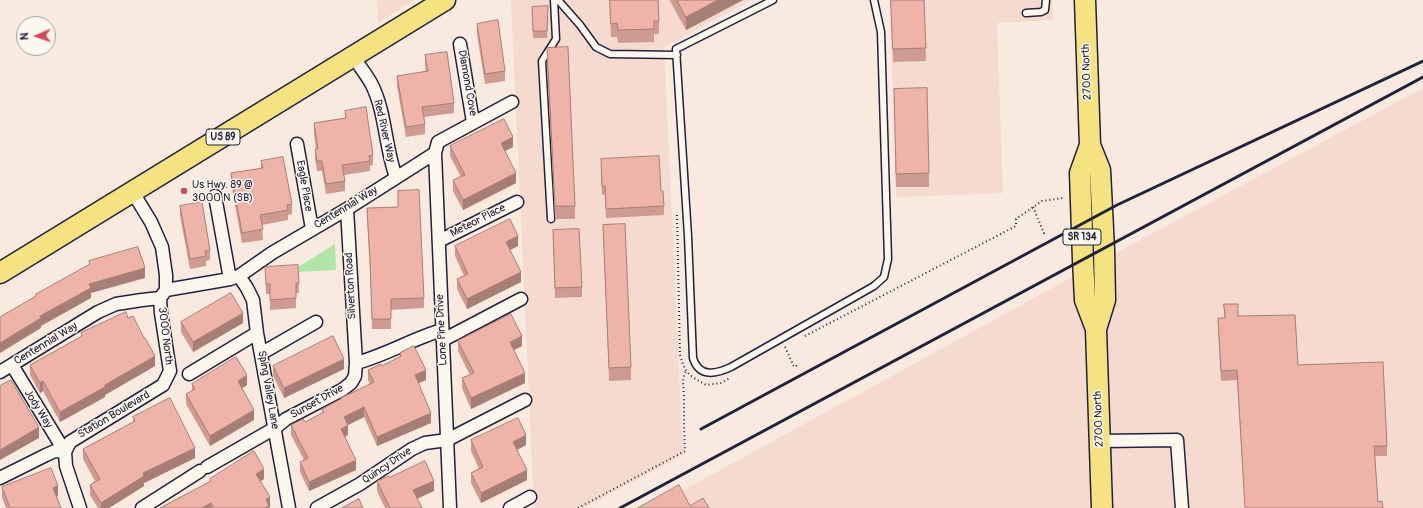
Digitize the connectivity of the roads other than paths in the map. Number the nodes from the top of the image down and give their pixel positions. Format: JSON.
{"nodes":[{"id":1,"x":445,"y":0,"type":"edge"},
{"id":2,"x":554,"y":0,"type":"edge"},
{"id":3,"x":558,"y":0,"type":"edge"},
{"id":4,"x":773,"y":0,"type":"edge"},
{"id":5,"x":874,"y":0,"type":"edge"},
{"id":6,"x":1046,"y":0,"type":"edge"},
{"id":7,"x":1085,"y":0,"type":"edge"},
{"id":8,"x":1026,"y":13,"type":"dead end"},
{"id":9,"x":460,"y":44,"type":"dead end"},
{"id":10,"x":677,"y":55,"type":"junction"},
{"id":11,"x":353,"y":56,"type":"junction"},
{"id":12,"x":512,"y":102,"type":"dead end"},
{"id":13,"x":473,"y":122,"type":"junction"},
{"id":14,"x":297,"y":144,"type":"dead end"},
{"id":15,"x":435,"y":153,"type":"junction"},
{"id":16,"x":396,"y":177,"type":"junction"},
{"id":17,"x":132,"y":191,"type":"junction"},
{"id":18,"x":215,"y":196,"type":"dead end"},
{"id":19,"x":517,"y":202,"type":"dead end"},
{"id":20,"x":347,"y":209,"type":"junction"},
{"id":21,"x":551,"y":220,"type":"dead end"},
{"id":22,"x":312,"y":229,"type":"junction"},
{"id":23,"x":439,"y":241,"type":"junction"},
{"id":24,"x":0,"y":273,"type":"edge"},
{"id":25,"x":235,"y":277,"type":"junction"},
{"id":26,"x":163,"y":294,"type":"junction"},
{"id":27,"x":521,"y":299,"type":"dead end"},
{"id":28,"x":316,"y":322,"type":"dead end"},
{"id":29,"x":257,"y":333,"type":"junction"},
{"id":30,"x":442,"y":335,"type":"junction"},
{"id":31,"x":262,"y":353,"type":"junction"},
{"id":32,"x":356,"y":363,"type":"junction"},
{"id":33,"x":12,"y":366,"type":"junction"},
{"id":34,"x":170,"y":371,"type":"joint"},
{"id":35,"x":0,"y":372,"type":"edge"},
{"id":36,"x":189,"y":374,"type":"dead end"},
{"id":37,"x":525,"y":400,"type":"dead end"},
{"id":38,"x":275,"y":428,"type":"junction"},
{"id":39,"x":447,"y":440,"type":"junction"},
{"id":40,"x":1100,"y":441,"type":"junction"},
{"id":41,"x":65,"y":452,"type":"junction"},
{"id":42,"x":0,"y":478,"type":"edge"},
{"id":43,"x":530,"y":497,"type":"dead end"},
{"id":44,"x":80,"y":508,"type":"edge"},
{"id":45,"x":142,"y":508,"type":"edge"},
{"id":46,"x":289,"y":508,"type":"edge"},
{"id":47,"x":317,"y":508,"type":"edge"},
{"id":48,"x":450,"y":508,"type":"edge"},
{"id":49,"x":510,"y":508,"type":"edge"},
{"id":50,"x":1102,"y":508,"type":"edge"},
{"id":51,"x":1182,"y":508,"type":"edge"}],
"edges":[{"from":1,"to":11,"type":"main road","number":"US 89"},
{"from":2,"to":21,"type":"lane"},
{"from":3,"to":10,"type":"lane"},
{"from":4,"to":10,"type":"lane"},
{"from":5,"to":10,"type":"lane"},
{"from":6,"to":8,"type":"lane"},
{"from":7,"to":40,"type":"main road","name":"2700 North","number":"SR 134"},
{"from":9,"to":13,"type":"street","name":"Diamond Cove"},
{"from":11,"to":16,"type":"street","name":"Red River Way"},
{"from":11,"to":17,"type":"main road","number":"US 89"},
{"from":12,"to":13,"type":"street","name":"Centennial Way"},
{"from":13,"to":15,"type":"street","name":"Centennial Way"},
{"from":14,"to":22,"type":"street","name":"Eagle Place"},
{"from":15,"to":16,"type":"street","name":"Centennial Way"},
{"from":15,"to":23,"type":"street","name":"Lone Pine Drive"},
{"from":16,"to":20,"type":"street","name":"Centennial Way"},
{"from":17,"to":24,"type":"main road","number":"US 89"},
{"from":17,"to":26,"type":"street","name":"3000 North"},
{"from":18,"to":25,"type":"street"},
{"from":19,"to":23,"type":"street","name":"Meteor Place"},
{"from":20,"to":22,"type":"street","name":"Centennial Way"},
{"from":20,"to":32,"type":"street","name":"Silverton Road"},
{"from":22,"to":25,"type":"street","name":"Centennial Way"},
{"from":23,"to":30,"type":"street","name":"Lone Pine Drive"},
{"from":25,"to":26,"type":"street","name":"Centennial Way"},
{"from":25,"to":29,"type":"street","name":"Sping Valley Lane"},
{"from":26,"to":33,"type":"street","name":"Centennial Way"},
{"from":26,"to":34,"type":"street","name":"3000 North"},
{"from":27,"to":30,"type":"street"},
{"from":28,"to":31,"type":"street"},
{"from":29,"to":31,"type":"street","name":"Sping Valley Lane"},
{"from":29,"to":36,"type":"street"},
{"from":30,"to":32,"type":"street"},
{"from":30,"to":39,"type":"street","name":"Lone Pine Drive"},
{"from":31,"to":38,"type":"street","name":"Sping Valley Lane"},
{"from":32,"to":38,"type":"street","name":"Sunset Drive"},
{"from":33,"to":35,"type":"street","name":"Centennial Way"},
{"from":33,"to":41,"type":"street","name":"Jody Way"},
{"from":34,"to":41,"type":"street","name":"Station Boulevard"},
{"from":37,"to":39,"type":"street","name":"Quincy Drive"},
{"from":38,"to":45,"type":"street","name":"Sunset Drive"},
{"from":38,"to":46,"type":"street","name":"Sping Valley Lane"},
{"from":39,"to":47,"type":"street","name":"Quincy Drive"},
{"from":39,"to":48,"type":"street","name":"Lone Pine Drive"},
{"from":40,"to":50,"type":"main road","name":"2700 North","number":"SR 134"},
{"from":40,"to":51,"type":"street"},
{"from":41,"to":42,"type":"street"},
{"from":41,"to":44,"type":"street"},
{"from":43,"to":49,"type":"street"}]}
